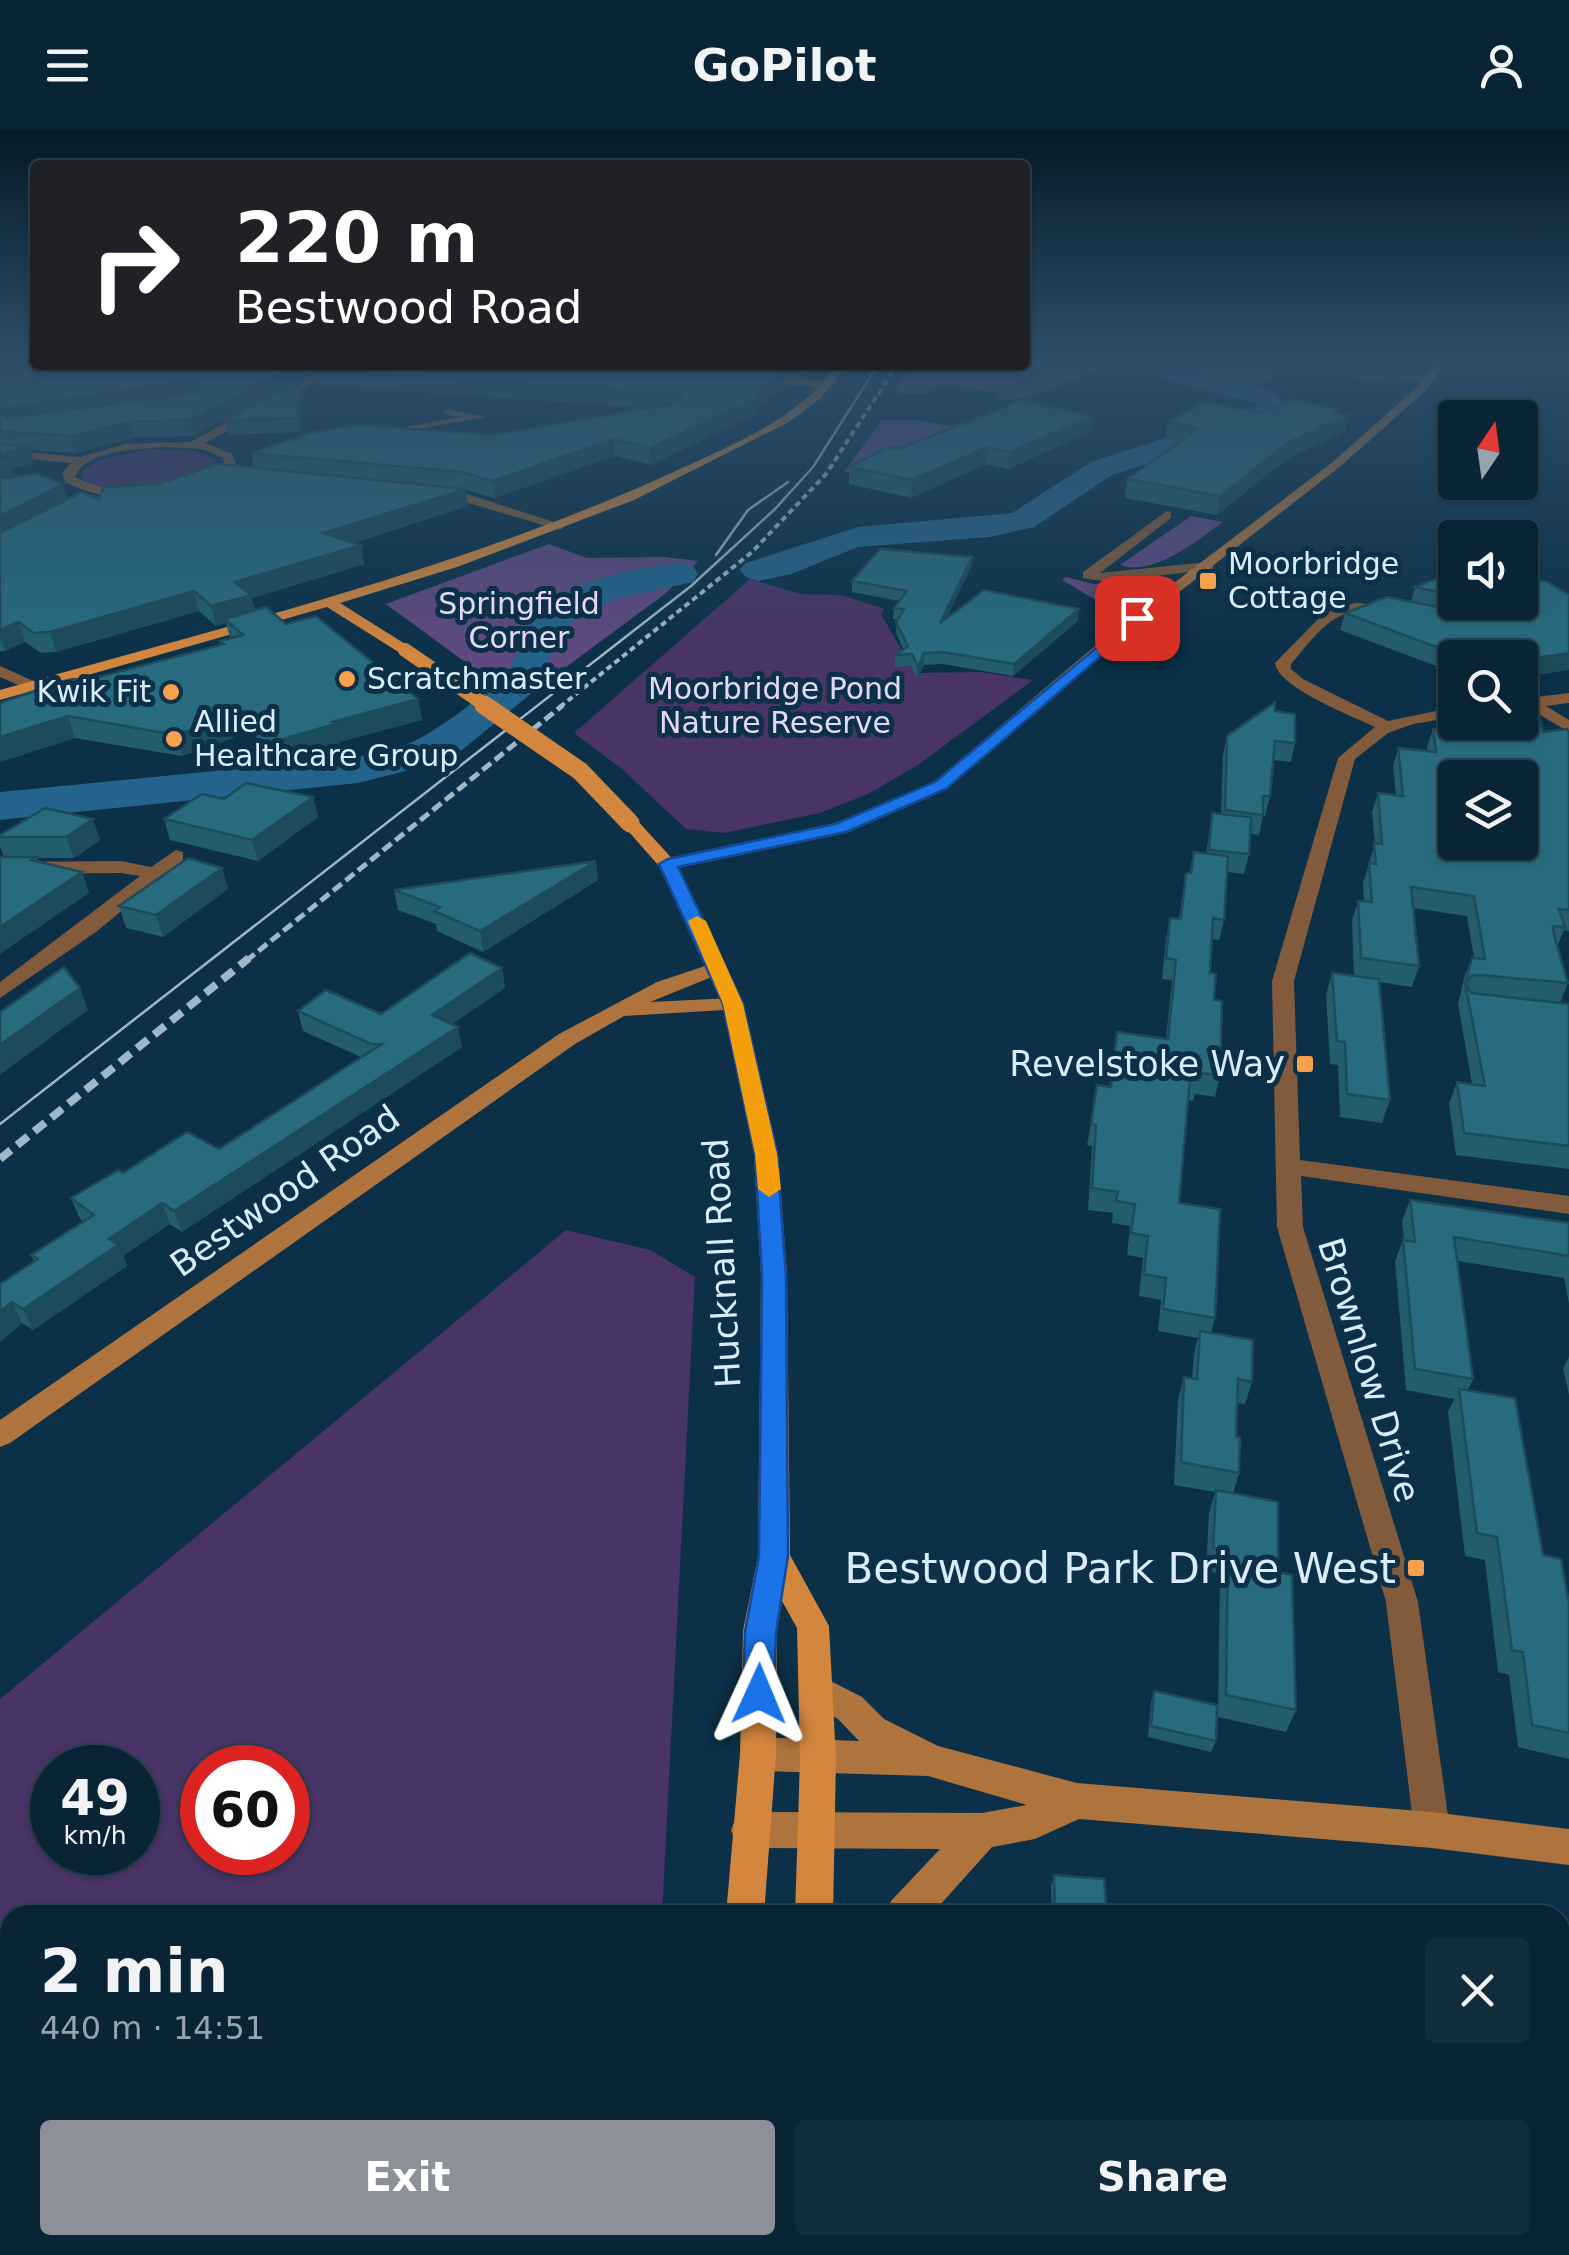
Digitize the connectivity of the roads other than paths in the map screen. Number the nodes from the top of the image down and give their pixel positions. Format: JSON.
{"nodes":[{"id":1,"x":38,"y":456,"type":"edge"},
{"id":2,"x":98,"y":456,"type":"edge"},
{"id":3,"x":233,"y":456,"type":"edge"},
{"id":4,"x":717,"y":456,"type":"edge"},
{"id":5,"x":1345,"y":456,"type":"edge"},
{"id":6,"x":83,"y":460,"type":"junction"},
{"id":7,"x":104,"y":492,"type":"junction"},
{"id":8,"x":426,"y":493,"type":"edge"},
{"id":9,"x":76,"y":506,"type":"edge"},
{"id":10,"x":1167,"y":519,"type":"dead end"},
{"id":11,"x":560,"y":526,"type":"junction"},
{"id":12,"x":1208,"y":566,"type":"junction"},
{"id":13,"x":332,"y":604,"type":"junction"},
{"id":14,"x":1419,"y":614,"type":"edge"},
{"id":15,"x":0,"y":671,"type":"edge"},
{"id":16,"x":32,"y":686,"type":"junction"},
{"id":17,"x":0,"y":695,"type":"edge"},
{"id":18,"x":1569,"y":698,"type":"edge"},
{"id":19,"x":1538,"y":702,"type":"edge"},
{"id":20,"x":1538,"y":710,"type":"edge"},
{"id":21,"x":1438,"y":715,"type":"edge"},
{"id":22,"x":1386,"y":726,"type":"junction"},
{"id":23,"x":1569,"y":727,"type":"edge"},
{"id":24,"x":176,"y":856,"type":"dead end"},
{"id":25,"x":668,"y":864,"type":"junction"},
{"id":26,"x":0,"y":868,"type":"edge"},
{"id":27,"x":154,"y":873,"type":"junction"},
{"id":28,"x":718,"y":968,"type":"junction"},
{"id":29,"x":0,"y":992,"type":"edge"},
{"id":30,"x":733,"y":1004,"type":"junction"},
{"id":31,"x":614,"y":1010,"type":"junction"},
{"id":32,"x":1288,"y":1166,"type":"junction"},
{"id":33,"x":1569,"y":1205,"type":"edge"},
{"id":34,"x":0,"y":1436,"type":"edge"},
{"id":35,"x":774,"y":1556,"type":"junction"},
{"id":36,"x":817,"y":1690,"type":"junction"},
{"id":37,"x":758,"y":1754,"type":"junction"},
{"id":38,"x":818,"y":1759,"type":"junction"},
{"id":39,"x":933,"y":1762,"type":"junction"},
{"id":40,"x":1078,"y":1801,"type":"junction"},
{"id":41,"x":750,"y":1830,"type":"junction"},
{"id":42,"x":818,"y":1830,"type":"junction"},
{"id":43,"x":1432,"y":1830,"type":"junction"},
{"id":44,"x":982,"y":1831,"type":"junction"},
{"id":45,"x":1569,"y":1847,"type":"edge"},
{"id":46,"x":746,"y":1905,"type":"edge"},
{"id":47,"x":814,"y":1905,"type":"edge"},
{"id":48,"x":914,"y":1905,"type":"edge"}],
"edges":[{"from":1,"to":6,"type":"street"},
{"from":2,"to":6,"type":"street"},
{"from":3,"to":7,"type":"street"},
{"from":4,"to":11,"type":"main road"},
{"from":5,"to":12,"type":"main road"},
{"from":6,"to":7,"type":"street"},
{"from":7,"to":9,"type":"street"},
{"from":8,"to":11,"type":"street"},
{"from":10,"to":12,"type":"street"},
{"from":11,"to":13,"type":"main road"},
{"from":12,"to":25,"type":"main road"},
{"from":13,"to":16,"type":"main road"},
{"from":13,"to":25,"type":"main road","name":"Hucknall Road","bridge":true},
{"from":14,"to":22,"type":"street"},
{"from":15,"to":16,"type":"street"},
{"from":16,"to":17,"type":"main road"},
{"from":18,"to":19,"type":"street"},
{"from":20,"to":23,"type":"street"},
{"from":21,"to":22,"type":"street","name":"Brownlow Drive"},
{"from":22,"to":32,"type":"street","name":"Brownlow Drive"},
{"from":24,"to":27,"type":"street"},
{"from":25,"to":28,"type":"main road","name":"Hucknall Road"},
{"from":26,"to":27,"type":"street"},
{"from":27,"to":29,"type":"street"},
{"from":28,"to":30,"type":"main road","name":"Hucknall Road"},
{"from":28,"to":31,"type":"main road","name":"Bestwood Road"},
{"from":30,"to":31,"type":"main road","name":"Bestwood Road"},
{"from":30,"to":35,"type":"main road","name":"Hucknall Road"},
{"from":31,"to":34,"type":"main road","name":"Bestwood Road"},
{"from":32,"to":33,"type":"street"},
{"from":32,"to":43,"type":"street","name":"Brownlow Drive"},
{"from":35,"to":36,"type":"main road","name":"Hucknall Road"},
{"from":35,"to":37,"type":"main road","name":"Hucknall Road"},
{"from":36,"to":38,"type":"main road","name":"Hucknall Road"},
{"from":36,"to":39,"type":"main road"},
{"from":37,"to":38,"type":"main road"},
{"from":37,"to":41,"type":"main road","name":"Hucknall Road"},
{"from":38,"to":39,"type":"main road"},
{"from":38,"to":42,"type":"main road","name":"Hucknall Road"},
{"from":39,"to":40,"type":"main road"},
{"from":40,"to":43,"type":"main road"},
{"from":40,"to":44,"type":"main road"},
{"from":41,"to":42,"type":"main road"},
{"from":41,"to":46,"type":"main road","name":"Hucknall Road"},
{"from":42,"to":44,"type":"main road"},
{"from":42,"to":47,"type":"main road","name":"Hucknall Road"},
{"from":43,"to":45,"type":"main road"},
{"from":44,"to":48,"type":"main road"}]}
